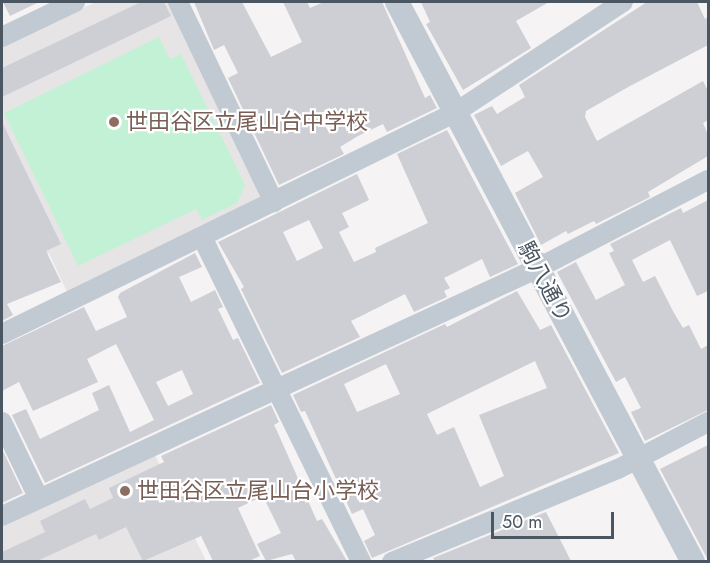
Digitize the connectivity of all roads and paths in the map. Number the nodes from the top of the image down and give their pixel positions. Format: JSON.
{"nodes":[{"id":1,"x":75,"y":2,"type":"edge"},
{"id":2,"x":177,"y":2,"type":"edge"},
{"id":3,"x":397,"y":2,"type":"edge"},
{"id":4,"x":623,"y":2,"type":"edge"},
{"id":5,"x":2,"y":37,"type":"edge"},
{"id":6,"x":456,"y":112,"type":"junction"},
{"id":7,"x":708,"y":180,"type":"edge"},
{"id":8,"x":274,"y":202,"type":"junction"},
{"id":9,"x":202,"y":237,"type":"junction"},
{"id":10,"x":538,"y":268,"type":"junction"},
{"id":11,"x":2,"y":334,"type":"edge"},
{"id":12,"x":279,"y":388,"type":"junction"},
{"id":13,"x":2,"y":422,"type":"edge"},
{"id":14,"x":708,"y":422,"type":"edge"},
{"id":15,"x":639,"y":460,"type":"junction"},
{"id":16,"x":39,"y":499,"type":"junction"},
{"id":17,"x":2,"y":516,"type":"edge"},
{"id":18,"x":361,"y":561,"type":"edge"},
{"id":19,"x":392,"y":561,"type":"edge"},
{"id":20,"x":693,"y":561,"type":"edge"}],
"edges":[{"from":1,"to":5,"type":"street"},
{"from":2,"to":8,"type":"street"},
{"from":3,"to":6,"type":"street","name":"駒八通り"},
{"from":4,"to":6,"type":"street"},
{"from":6,"to":8,"type":"street"},
{"from":6,"to":10,"type":"street","name":"駒八通り"},
{"from":7,"to":10,"type":"street"},
{"from":8,"to":9,"type":"street"},
{"from":9,"to":11,"type":"street"},
{"from":9,"to":12,"type":"street"},
{"from":10,"to":12,"type":"street"},
{"from":10,"to":15,"type":"street","name":"駒八通り"},
{"from":12,"to":16,"type":"street"},
{"from":12,"to":18,"type":"street"},
{"from":13,"to":16,"type":"street"},
{"from":14,"to":15,"type":"street"},
{"from":15,"to":19,"type":"street"},
{"from":15,"to":20,"type":"street","name":"駒八通り"},
{"from":16,"to":17,"type":"street"}]}
